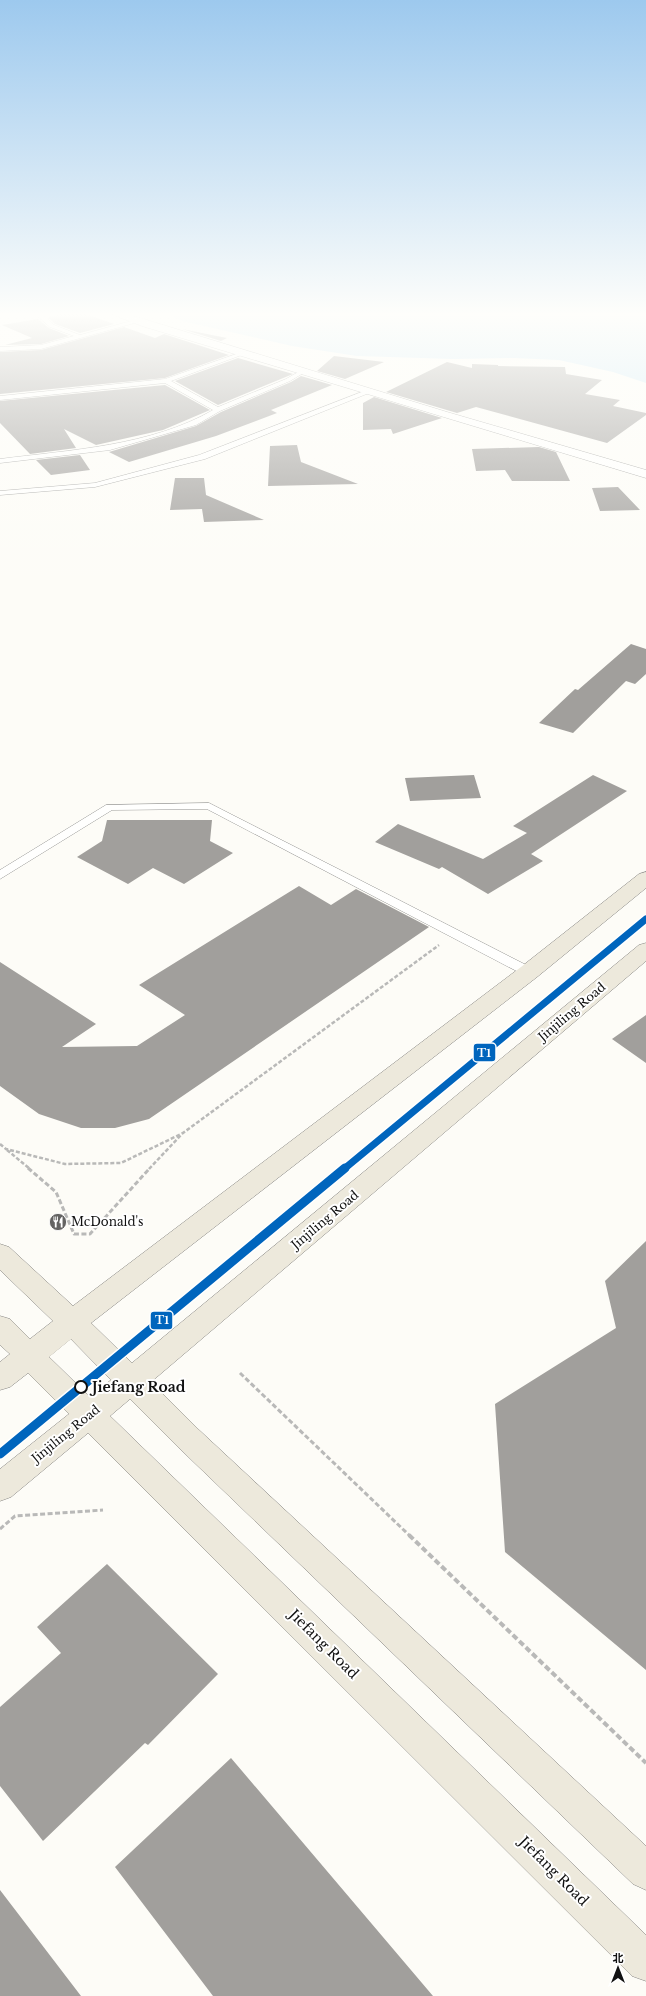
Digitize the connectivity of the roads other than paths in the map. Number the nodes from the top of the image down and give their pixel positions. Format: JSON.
{"nodes":[{"id":1,"x":211,"y":406,"type":"edge"},
{"id":2,"x":227,"y":406,"type":"edge"},
{"id":3,"x":332,"y":406,"type":"edge"},
{"id":4,"x":415,"y":406,"type":"edge"},
{"id":5,"x":218,"y":410,"type":"junction"},
{"id":6,"x":0,"y":461,"type":"edge"},
{"id":7,"x":646,"y":474,"type":"edge"},
{"id":8,"x":0,"y":493,"type":"edge"},
{"id":9,"x":0,"y":875,"type":"edge"},
{"id":10,"x":646,"y":878,"type":"edge"},
{"id":11,"x":646,"y":950,"type":"edge"},
{"id":12,"x":529,"y":972,"type":"junction"},
{"id":13,"x":0,"y":1254,"type":"edge"},
{"id":14,"x":72,"y":1323,"type":"junction"},
{"id":15,"x":0,"y":1327,"type":"edge"},
{"id":16,"x":30,"y":1355,"type":"junction"},
{"id":17,"x":0,"y":1378,"type":"edge"},
{"id":18,"x":131,"y":1382,"type":"junction"},
{"id":19,"x":90,"y":1415,"type":"junction"},
{"id":20,"x":0,"y":1487,"type":"edge"},
{"id":21,"x":646,"y":1871,"type":"edge"},
{"id":22,"x":646,"y":1962,"type":"edge"}],
"edges":[{"from":1,"to":5,"type":"lane"},
{"from":2,"to":5,"type":"lane"},
{"from":3,"to":8,"type":"lane"},
{"from":4,"to":7,"type":"street"},
{"from":5,"to":6,"type":"lane"},
{"from":9,"to":12,"type":"lane"},
{"from":10,"to":12,"type":"main road"},
{"from":11,"to":18,"type":"main road","name":"Jinjiling Road"},
{"from":12,"to":14,"type":"main road"},
{"from":13,"to":14,"type":"main road"},
{"from":14,"to":16,"type":"main road"},
{"from":14,"to":18,"type":"main road"},
{"from":15,"to":16,"type":"main road","name":"Jiefang Road"},
{"from":16,"to":17,"type":"main road"},
{"from":16,"to":19,"type":"main road","name":"Jiefang Road"},
{"from":18,"to":19,"type":"main road","name":"Jinjiling Road"},
{"from":18,"to":21,"type":"main road"},
{"from":19,"to":20,"type":"main road","name":"Jinjiling Road"},
{"from":19,"to":22,"type":"main road","name":"Jiefang Road"}]}
